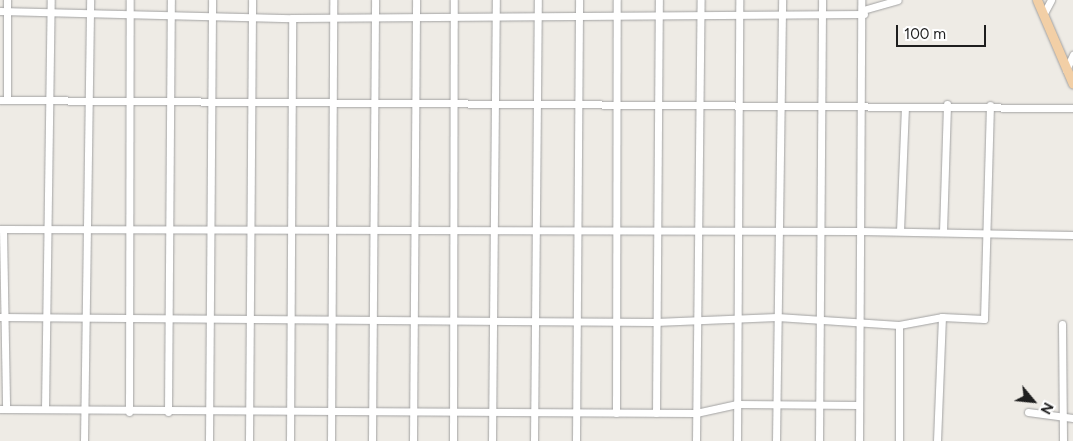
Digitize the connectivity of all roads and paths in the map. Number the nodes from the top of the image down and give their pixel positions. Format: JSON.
{"nodes":[{"id":1,"x":7,"y":0,"type":"edge"},
{"id":2,"x":51,"y":0,"type":"edge"},
{"id":3,"x":90,"y":0,"type":"edge"},
{"id":4,"x":130,"y":0,"type":"edge"},
{"id":5,"x":171,"y":0,"type":"edge"},
{"id":6,"x":212,"y":0,"type":"edge"},
{"id":7,"x":252,"y":0,"type":"edge"},
{"id":8,"x":333,"y":0,"type":"edge"},
{"id":9,"x":374,"y":0,"type":"edge"},
{"id":10,"x":416,"y":0,"type":"edge"},
{"id":11,"x":454,"y":0,"type":"edge"},
{"id":12,"x":496,"y":0,"type":"edge"},
{"id":13,"x":538,"y":0,"type":"edge"},
{"id":14,"x":579,"y":0,"type":"edge"},
{"id":15,"x":617,"y":0,"type":"edge"},
{"id":16,"x":658,"y":0,"type":"edge"},
{"id":17,"x":701,"y":0,"type":"edge"},
{"id":18,"x":739,"y":0,"type":"edge"},
{"id":19,"x":782,"y":0,"type":"edge"},
{"id":20,"x":822,"y":0,"type":"edge"},
{"id":21,"x":861,"y":0,"type":"edge"},
{"id":22,"x":898,"y":0,"type":"edge"},
{"id":23,"x":1037,"y":0,"type":"edge"},
{"id":24,"x":1051,"y":0,"type":"edge"},
{"id":25,"x":3,"y":11,"type":"edge"},
{"id":26,"x":863,"y":12,"type":"junction"},
{"id":27,"x":50,"y":13,"type":"junction"},
{"id":28,"x":130,"y":13,"type":"junction"},
{"id":29,"x":90,"y":14,"type":"junction"},
{"id":30,"x":579,"y":14,"type":"junction"},
{"id":31,"x":617,"y":14,"type":"junction"},
{"id":32,"x":658,"y":14,"type":"junction"},
{"id":33,"x":171,"y":15,"type":"junction"},
{"id":34,"x":374,"y":15,"type":"junction"},
{"id":35,"x":416,"y":15,"type":"junction"},
{"id":36,"x":538,"y":15,"type":"junction"},
{"id":37,"x":701,"y":15,"type":"junction"},
{"id":38,"x":822,"y":15,"type":"junction"},
{"id":39,"x":1043,"y":15,"type":"junction"},
{"id":40,"x":212,"y":16,"type":"junction"},
{"id":41,"x":252,"y":16,"type":"junction"},
{"id":42,"x":455,"y":16,"type":"junction"},
{"id":43,"x":496,"y":16,"type":"junction"},
{"id":44,"x":782,"y":16,"type":"junction"},
{"id":45,"x":333,"y":17,"type":"junction"},
{"id":46,"x":739,"y":17,"type":"junction"},
{"id":47,"x":292,"y":18,"type":"junction"},
{"id":48,"x":1073,"y":55,"type":"edge"},
{"id":49,"x":1066,"y":70,"type":"junction"},
{"id":50,"x":1073,"y":84,"type":"edge"},
{"id":51,"x":4,"y":100,"type":"edge"},
{"id":52,"x":51,"y":101,"type":"junction"},
{"id":53,"x":88,"y":101,"type":"junction"},
{"id":54,"x":129,"y":102,"type":"junction"},
{"id":55,"x":212,"y":102,"type":"junction"},
{"id":56,"x":251,"y":102,"type":"junction"},
{"id":57,"x":293,"y":102,"type":"junction"},
{"id":58,"x":333,"y":102,"type":"junction"},
{"id":59,"x":171,"y":103,"type":"junction"},
{"id":60,"x":372,"y":103,"type":"junction"},
{"id":61,"x":416,"y":103,"type":"junction"},
{"id":62,"x":456,"y":104,"type":"junction"},
{"id":63,"x":495,"y":104,"type":"junction"},
{"id":64,"x":947,"y":104,"type":"junction"},
{"id":65,"x":538,"y":105,"type":"junction"},
{"id":66,"x":990,"y":105,"type":"junction"},
{"id":67,"x":578,"y":106,"type":"junction"},
{"id":68,"x":700,"y":106,"type":"junction"},
{"id":69,"x":862,"y":106,"type":"junction"},
{"id":70,"x":617,"y":107,"type":"junction"},
{"id":71,"x":658,"y":107,"type":"junction"},
{"id":72,"x":739,"y":107,"type":"junction"},
{"id":73,"x":904,"y":107,"type":"junction"},
{"id":74,"x":782,"y":108,"type":"junction"},
{"id":75,"x":822,"y":108,"type":"junction"},
{"id":76,"x":1073,"y":108,"type":"edge"},
{"id":77,"x":129,"y":228,"type":"junction"},
{"id":78,"x":171,"y":229,"type":"junction"},
{"id":79,"x":252,"y":229,"type":"junction"},
{"id":80,"x":289,"y":229,"type":"junction"},
{"id":81,"x":2,"y":230,"type":"edge"},
{"id":82,"x":331,"y":230,"type":"junction"},
{"id":83,"x":373,"y":230,"type":"junction"},
{"id":84,"x":416,"y":230,"type":"junction"},
{"id":85,"x":454,"y":230,"type":"junction"},
{"id":86,"x":495,"y":230,"type":"junction"},
{"id":87,"x":538,"y":230,"type":"junction"},
{"id":88,"x":574,"y":230,"type":"junction"},
{"id":89,"x":614,"y":230,"type":"junction"},
{"id":90,"x":656,"y":230,"type":"junction"},
{"id":91,"x":735,"y":230,"type":"junction"},
{"id":92,"x":779,"y":230,"type":"junction"},
{"id":93,"x":210,"y":231,"type":"junction"},
{"id":94,"x":699,"y":231,"type":"junction"},
{"id":95,"x":820,"y":231,"type":"junction"},
{"id":96,"x":862,"y":231,"type":"junction"},
{"id":97,"x":900,"y":232,"type":"junction"},
{"id":98,"x":943,"y":232,"type":"junction"},
{"id":99,"x":48,"y":233,"type":"junction"},
{"id":100,"x":88,"y":233,"type":"junction"},
{"id":101,"x":988,"y":233,"type":"junction"},
{"id":102,"x":1073,"y":235,"type":"edge"},
{"id":103,"x":168,"y":315,"type":"junction"},
{"id":104,"x":86,"y":316,"type":"junction"},
{"id":105,"x":128,"y":316,"type":"junction"},
{"id":106,"x":4,"y":317,"type":"edge"},
{"id":107,"x":777,"y":317,"type":"junction"},
{"id":108,"x":942,"y":317,"type":"junction"},
{"id":109,"x":45,"y":318,"type":"junction"},
{"id":110,"x":207,"y":318,"type":"junction"},
{"id":111,"x":247,"y":318,"type":"junction"},
{"id":112,"x":290,"y":318,"type":"junction"},
{"id":113,"x":331,"y":318,"type":"junction"},
{"id":114,"x":373,"y":319,"type":"junction"},
{"id":115,"x":737,"y":319,"type":"junction"},
{"id":116,"x":413,"y":320,"type":"junction"},
{"id":117,"x":452,"y":320,"type":"junction"},
{"id":118,"x":491,"y":320,"type":"junction"},
{"id":119,"x":534,"y":320,"type":"junction"},
{"id":120,"x":697,"y":320,"type":"junction"},
{"id":121,"x":819,"y":320,"type":"junction"},
{"id":122,"x":574,"y":321,"type":"junction"},
{"id":123,"x":616,"y":321,"type":"junction"},
{"id":124,"x":655,"y":322,"type":"junction"},
{"id":125,"x":862,"y":324,"type":"junction"},
{"id":126,"x":1062,"y":324,"type":"dead end"},
{"id":127,"x":900,"y":325,"type":"junction"},
{"id":128,"x":737,"y":404,"type":"junction"},
{"id":129,"x":859,"y":405,"type":"junction"},
{"id":130,"x":776,"y":406,"type":"junction"},
{"id":131,"x":819,"y":407,"type":"junction"},
{"id":132,"x":3,"y":409,"type":"edge"},
{"id":133,"x":45,"y":409,"type":"junction"},
{"id":134,"x":86,"y":412,"type":"junction"},
{"id":135,"x":129,"y":412,"type":"junction"},
{"id":136,"x":168,"y":412,"type":"junction"},
{"id":137,"x":209,"y":412,"type":"junction"},
{"id":138,"x":249,"y":412,"type":"junction"},
{"id":139,"x":290,"y":412,"type":"junction"},
{"id":140,"x":332,"y":412,"type":"junction"},
{"id":141,"x":372,"y":412,"type":"junction"},
{"id":142,"x":413,"y":412,"type":"junction"},
{"id":143,"x":454,"y":412,"type":"junction"},
{"id":144,"x":492,"y":412,"type":"junction"},
{"id":145,"x":534,"y":412,"type":"junction"},
{"id":146,"x":1028,"y":412,"type":"dead end"},
{"id":147,"x":576,"y":413,"type":"junction"},
{"id":148,"x":616,"y":413,"type":"junction"},
{"id":149,"x":656,"y":413,"type":"junction"},
{"id":150,"x":696,"y":413,"type":"junction"},
{"id":151,"x":1064,"y":418,"type":"junction"},
{"id":152,"x":1073,"y":418,"type":"edge"},
{"id":153,"x":84,"y":441,"type":"edge"},
{"id":154,"x":209,"y":441,"type":"edge"},
{"id":155,"x":249,"y":441,"type":"edge"},
{"id":156,"x":290,"y":441,"type":"edge"},
{"id":157,"x":331,"y":441,"type":"edge"},
{"id":158,"x":372,"y":441,"type":"edge"},
{"id":159,"x":412,"y":441,"type":"edge"},
{"id":160,"x":453,"y":441,"type":"edge"},
{"id":161,"x":492,"y":441,"type":"edge"},
{"id":162,"x":534,"y":441,"type":"edge"},
{"id":163,"x":576,"y":441,"type":"edge"},
{"id":164,"x":696,"y":441,"type":"edge"},
{"id":165,"x":737,"y":441,"type":"edge"},
{"id":166,"x":776,"y":441,"type":"edge"},
{"id":167,"x":819,"y":441,"type":"edge"},
{"id":168,"x":859,"y":441,"type":"edge"},
{"id":169,"x":899,"y":441,"type":"edge"},
{"id":170,"x":938,"y":441,"type":"edge"},
{"id":171,"x":1064,"y":441,"type":"edge"}],
"edges":[{"from":1,"to":25,"type":"street"},
{"from":2,"to":27,"type":"street"},
{"from":3,"to":29,"type":"street"},
{"from":4,"to":28,"type":"street"},
{"from":5,"to":33,"type":"street"},
{"from":6,"to":40,"type":"street"},
{"from":7,"to":41,"type":"street"},
{"from":8,"to":45,"type":"street"},
{"from":9,"to":34,"type":"street"},
{"from":10,"to":35,"type":"street"},
{"from":11,"to":42,"type":"street"},
{"from":12,"to":43,"type":"street"},
{"from":13,"to":36,"type":"street"},
{"from":14,"to":30,"type":"street"},
{"from":15,"to":31,"type":"street"},
{"from":16,"to":32,"type":"street"},
{"from":17,"to":37,"type":"street"},
{"from":18,"to":46,"type":"street"},
{"from":19,"to":44,"type":"street"},
{"from":20,"to":38,"type":"street"},
{"from":21,"to":26,"type":"street"},
{"from":22,"to":26,"type":"street"},
{"from":23,"to":39,"type":"main road"},
{"from":24,"to":39,"type":"street"},
{"from":25,"to":27,"type":"street"},
{"from":25,"to":51,"type":"street"},
{"from":26,"to":38,"type":"street"},
{"from":26,"to":69,"type":"street"},
{"from":27,"to":29,"type":"street"},
{"from":27,"to":52,"type":"street"},
{"from":28,"to":29,"type":"street"},
{"from":28,"to":33,"type":"street"},
{"from":28,"to":54,"type":"street"},
{"from":29,"to":53,"type":"street"},
{"from":30,"to":31,"type":"street"},
{"from":30,"to":36,"type":"street"},
{"from":30,"to":67,"type":"street"},
{"from":31,"to":32,"type":"street"},
{"from":31,"to":70,"type":"street"},
{"from":32,"to":37,"type":"street"},
{"from":32,"to":71,"type":"street"},
{"from":33,"to":40,"type":"street"},
{"from":33,"to":59,"type":"street"},
{"from":34,"to":35,"type":"street"},
{"from":34,"to":45,"type":"street"},
{"from":34,"to":60,"type":"street"},
{"from":35,"to":42,"type":"street"},
{"from":35,"to":61,"type":"street"},
{"from":36,"to":43,"type":"street"},
{"from":36,"to":65,"type":"street"},
{"from":37,"to":46,"type":"street"},
{"from":37,"to":68,"type":"street"},
{"from":38,"to":44,"type":"street"},
{"from":38,"to":75,"type":"street"},
{"from":39,"to":49,"type":"main road"},
{"from":40,"to":41,"type":"street"},
{"from":40,"to":55,"type":"street"},
{"from":41,"to":47,"type":"street"},
{"from":41,"to":56,"type":"street"},
{"from":42,"to":43,"type":"street"},
{"from":42,"to":62,"type":"street"},
{"from":43,"to":63,"type":"street"},
{"from":44,"to":46,"type":"street"},
{"from":44,"to":74,"type":"street"},
{"from":45,"to":47,"type":"street"},
{"from":45,"to":58,"type":"street"},
{"from":46,"to":72,"type":"street"},
{"from":47,"to":57,"type":"street"},
{"from":48,"to":49,"type":"street"},
{"from":49,"to":50,"type":"main road"},
{"from":51,"to":52,"type":"street"},
{"from":52,"to":53,"type":"street"},
{"from":52,"to":99,"type":"street"},
{"from":53,"to":54,"type":"street"},
{"from":53,"to":100,"type":"street"},
{"from":54,"to":59,"type":"street"},
{"from":54,"to":77,"type":"street"},
{"from":55,"to":56,"type":"street"},
{"from":55,"to":59,"type":"street"},
{"from":55,"to":93,"type":"street"},
{"from":56,"to":57,"type":"street"},
{"from":56,"to":79,"type":"street"},
{"from":57,"to":58,"type":"street"},
{"from":57,"to":80,"type":"street"},
{"from":58,"to":60,"type":"street"},
{"from":58,"to":82,"type":"street"},
{"from":59,"to":78,"type":"street"},
{"from":60,"to":61,"type":"street"},
{"from":60,"to":83,"type":"street"},
{"from":61,"to":62,"type":"street"},
{"from":61,"to":84,"type":"street"},
{"from":62,"to":63,"type":"street"},
{"from":62,"to":85,"type":"street"},
{"from":63,"to":65,"type":"street"},
{"from":63,"to":86,"type":"street"},
{"from":64,"to":66,"type":"street"},
{"from":64,"to":73,"type":"street"},
{"from":64,"to":98,"type":"street"},
{"from":65,"to":67,"type":"street"},
{"from":65,"to":87,"type":"street"},
{"from":66,"to":76,"type":"street"},
{"from":66,"to":101,"type":"street"},
{"from":67,"to":70,"type":"street"},
{"from":67,"to":88,"type":"street"},
{"from":68,"to":71,"type":"street"},
{"from":68,"to":72,"type":"street"},
{"from":68,"to":94,"type":"street"},
{"from":69,"to":73,"type":"street"},
{"from":69,"to":75,"type":"street"},
{"from":69,"to":96,"type":"street"},
{"from":70,"to":71,"type":"street"},
{"from":70,"to":89,"type":"street"},
{"from":71,"to":90,"type":"street"},
{"from":72,"to":74,"type":"street"},
{"from":72,"to":91,"type":"street"},
{"from":73,"to":97,"type":"street"},
{"from":74,"to":75,"type":"street"},
{"from":74,"to":92,"type":"street"},
{"from":75,"to":95,"type":"street"},
{"from":77,"to":78,"type":"street"},
{"from":77,"to":100,"type":"street"},
{"from":77,"to":105,"type":"street"},
{"from":78,"to":93,"type":"street"},
{"from":78,"to":103,"type":"street"},
{"from":79,"to":80,"type":"street"},
{"from":79,"to":93,"type":"street"},
{"from":79,"to":111,"type":"street"},
{"from":80,"to":82,"type":"street"},
{"from":80,"to":112,"type":"street"},
{"from":81,"to":99,"type":"street"},
{"from":81,"to":106,"type":"street"},
{"from":82,"to":83,"type":"street"},
{"from":82,"to":113,"type":"street"},
{"from":83,"to":84,"type":"street"},
{"from":83,"to":114,"type":"street"},
{"from":84,"to":85,"type":"street"},
{"from":84,"to":116,"type":"street"},
{"from":85,"to":86,"type":"street"},
{"from":85,"to":117,"type":"street"},
{"from":86,"to":87,"type":"street"},
{"from":86,"to":118,"type":"street"},
{"from":87,"to":88,"type":"street"},
{"from":87,"to":119,"type":"street"},
{"from":88,"to":89,"type":"street"},
{"from":88,"to":122,"type":"street"},
{"from":89,"to":90,"type":"street"},
{"from":89,"to":123,"type":"street"},
{"from":90,"to":94,"type":"street"},
{"from":90,"to":124,"type":"street"},
{"from":91,"to":92,"type":"street"},
{"from":91,"to":94,"type":"street"},
{"from":91,"to":115,"type":"street"},
{"from":92,"to":95,"type":"street"},
{"from":92,"to":107,"type":"street"},
{"from":93,"to":110,"type":"street"},
{"from":94,"to":120,"type":"street"},
{"from":95,"to":96,"type":"street"},
{"from":95,"to":121,"type":"street"},
{"from":96,"to":97,"type":"street"},
{"from":96,"to":125,"type":"street"},
{"from":97,"to":98,"type":"street"},
{"from":98,"to":101,"type":"street"},
{"from":99,"to":100,"type":"street"},
{"from":99,"to":109,"type":"street"},
{"from":100,"to":104,"type":"street"},
{"from":101,"to":102,"type":"street"},
{"from":101,"to":108,"type":"street"},
{"from":103,"to":105,"type":"street"},
{"from":103,"to":110,"type":"street"},
{"from":103,"to":136,"type":"street"},
{"from":104,"to":105,"type":"street"},
{"from":104,"to":109,"type":"street"},
{"from":104,"to":134,"type":"street"},
{"from":105,"to":135,"type":"street"},
{"from":106,"to":109,"type":"street"},
{"from":106,"to":132,"type":"street"},
{"from":107,"to":115,"type":"street"},
{"from":107,"to":121,"type":"street"},
{"from":107,"to":130,"type":"street"},
{"from":108,"to":127,"type":"street"},
{"from":108,"to":170,"type":"street"},
{"from":109,"to":133,"type":"street"},
{"from":110,"to":111,"type":"street"},
{"from":110,"to":137,"type":"street"},
{"from":111,"to":112,"type":"street"},
{"from":111,"to":138,"type":"street"},
{"from":112,"to":113,"type":"street"},
{"from":112,"to":139,"type":"street"},
{"from":113,"to":114,"type":"street"},
{"from":113,"to":140,"type":"street"},
{"from":114,"to":116,"type":"street"},
{"from":114,"to":141,"type":"street"},
{"from":115,"to":120,"type":"street"},
{"from":115,"to":128,"type":"street"},
{"from":116,"to":117,"type":"street"},
{"from":116,"to":142,"type":"street"},
{"from":117,"to":118,"type":"street"},
{"from":117,"to":143,"type":"street"},
{"from":118,"to":119,"type":"street"},
{"from":118,"to":144,"type":"street"},
{"from":119,"to":122,"type":"street"},
{"from":119,"to":145,"type":"street"},
{"from":120,"to":124,"type":"street"},
{"from":120,"to":150,"type":"street"},
{"from":121,"to":125,"type":"street"},
{"from":121,"to":131,"type":"street"},
{"from":122,"to":123,"type":"street"},
{"from":122,"to":147,"type":"street"},
{"from":123,"to":124,"type":"street"},
{"from":123,"to":148,"type":"street"},
{"from":124,"to":149,"type":"street"},
{"from":125,"to":127,"type":"street"},
{"from":125,"to":129,"type":"street"},
{"from":126,"to":151,"type":"street"},
{"from":127,"to":169,"type":"street"},
{"from":128,"to":130,"type":"street"},
{"from":128,"to":150,"type":"street"},
{"from":128,"to":165,"type":"street"},
{"from":129,"to":131,"type":"street"},
{"from":129,"to":168,"type":"street"},
{"from":130,"to":131,"type":"street"},
{"from":130,"to":166,"type":"street"},
{"from":131,"to":167,"type":"street"},
{"from":132,"to":133,"type":"street"},
{"from":133,"to":134,"type":"street"},
{"from":134,"to":135,"type":"street"},
{"from":134,"to":153,"type":"street"},
{"from":135,"to":136,"type":"street"},
{"from":136,"to":137,"type":"street"},
{"from":137,"to":138,"type":"street"},
{"from":137,"to":154,"type":"street"},
{"from":138,"to":139,"type":"street"},
{"from":138,"to":155,"type":"street"},
{"from":139,"to":140,"type":"street"},
{"from":139,"to":156,"type":"street"},
{"from":140,"to":141,"type":"street"},
{"from":140,"to":157,"type":"street"},
{"from":141,"to":142,"type":"street"},
{"from":141,"to":158,"type":"street"},
{"from":142,"to":143,"type":"street"},
{"from":142,"to":159,"type":"street"},
{"from":143,"to":144,"type":"street"},
{"from":143,"to":160,"type":"street"},
{"from":144,"to":145,"type":"street"},
{"from":144,"to":161,"type":"street"},
{"from":145,"to":147,"type":"street"},
{"from":145,"to":162,"type":"street"},
{"from":146,"to":151,"type":"street"},
{"from":147,"to":148,"type":"street"},
{"from":147,"to":163,"type":"street"},
{"from":148,"to":149,"type":"street"},
{"from":149,"to":150,"type":"street"},
{"from":150,"to":164,"type":"street"},
{"from":151,"to":152,"type":"street"},
{"from":151,"to":171,"type":"street"}]}
